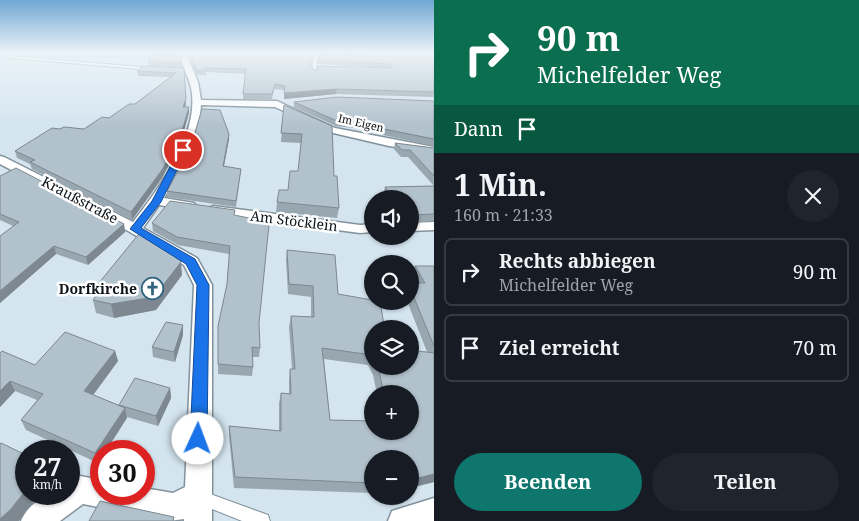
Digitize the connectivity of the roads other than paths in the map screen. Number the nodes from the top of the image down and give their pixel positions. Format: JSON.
{"nodes":[{"id":1,"x":188,"y":77,"type":"edge"},
{"id":2,"x":197,"y":102,"type":"junction"},
{"id":3,"x":297,"y":102,"type":"edge"},
{"id":4,"x":277,"y":104,"type":"junction"},
{"id":5,"x":434,"y":150,"type":"edge"},
{"id":6,"x":0,"y":159,"type":"edge"},
{"id":7,"x":157,"y":202,"type":"junction"},
{"id":8,"x":434,"y":226,"type":"edge"},
{"id":9,"x":419,"y":227,"type":"edge"},
{"id":10,"x":135,"y":229,"type":"junction"},
{"id":11,"x":364,"y":229,"type":"edge"},
{"id":12,"x":197,"y":509,"type":"edge"},
{"id":13,"x":434,"y":512,"type":"edge"},
{"id":14,"x":35,"y":521,"type":"edge"},
{"id":15,"x":262,"y":521,"type":"edge"},
{"id":16,"x":403,"y":521,"type":"edge"}],
"edges":[{"from":1,"to":2,"type":"street"},
{"from":2,"to":4,"type":"street","name":"Im Eigen"},
{"from":2,"to":7,"type":"street"},
{"from":3,"to":4,"type":"street"},
{"from":4,"to":5,"type":"street","name":"Im Eigen"},
{"from":6,"to":10,"type":"street","name":"Kraußstraße"},
{"from":7,"to":10,"type":"street"},
{"from":7,"to":11,"type":"street","name":"Am Stöcklein"},
{"from":8,"to":9,"type":"street"},
{"from":10,"to":12,"type":"street","name":"Kraußstraße"},
{"from":12,"to":14,"type":"street"},
{"from":12,"to":15,"type":"lane"},
{"from":13,"to":16,"type":"street"}]}
